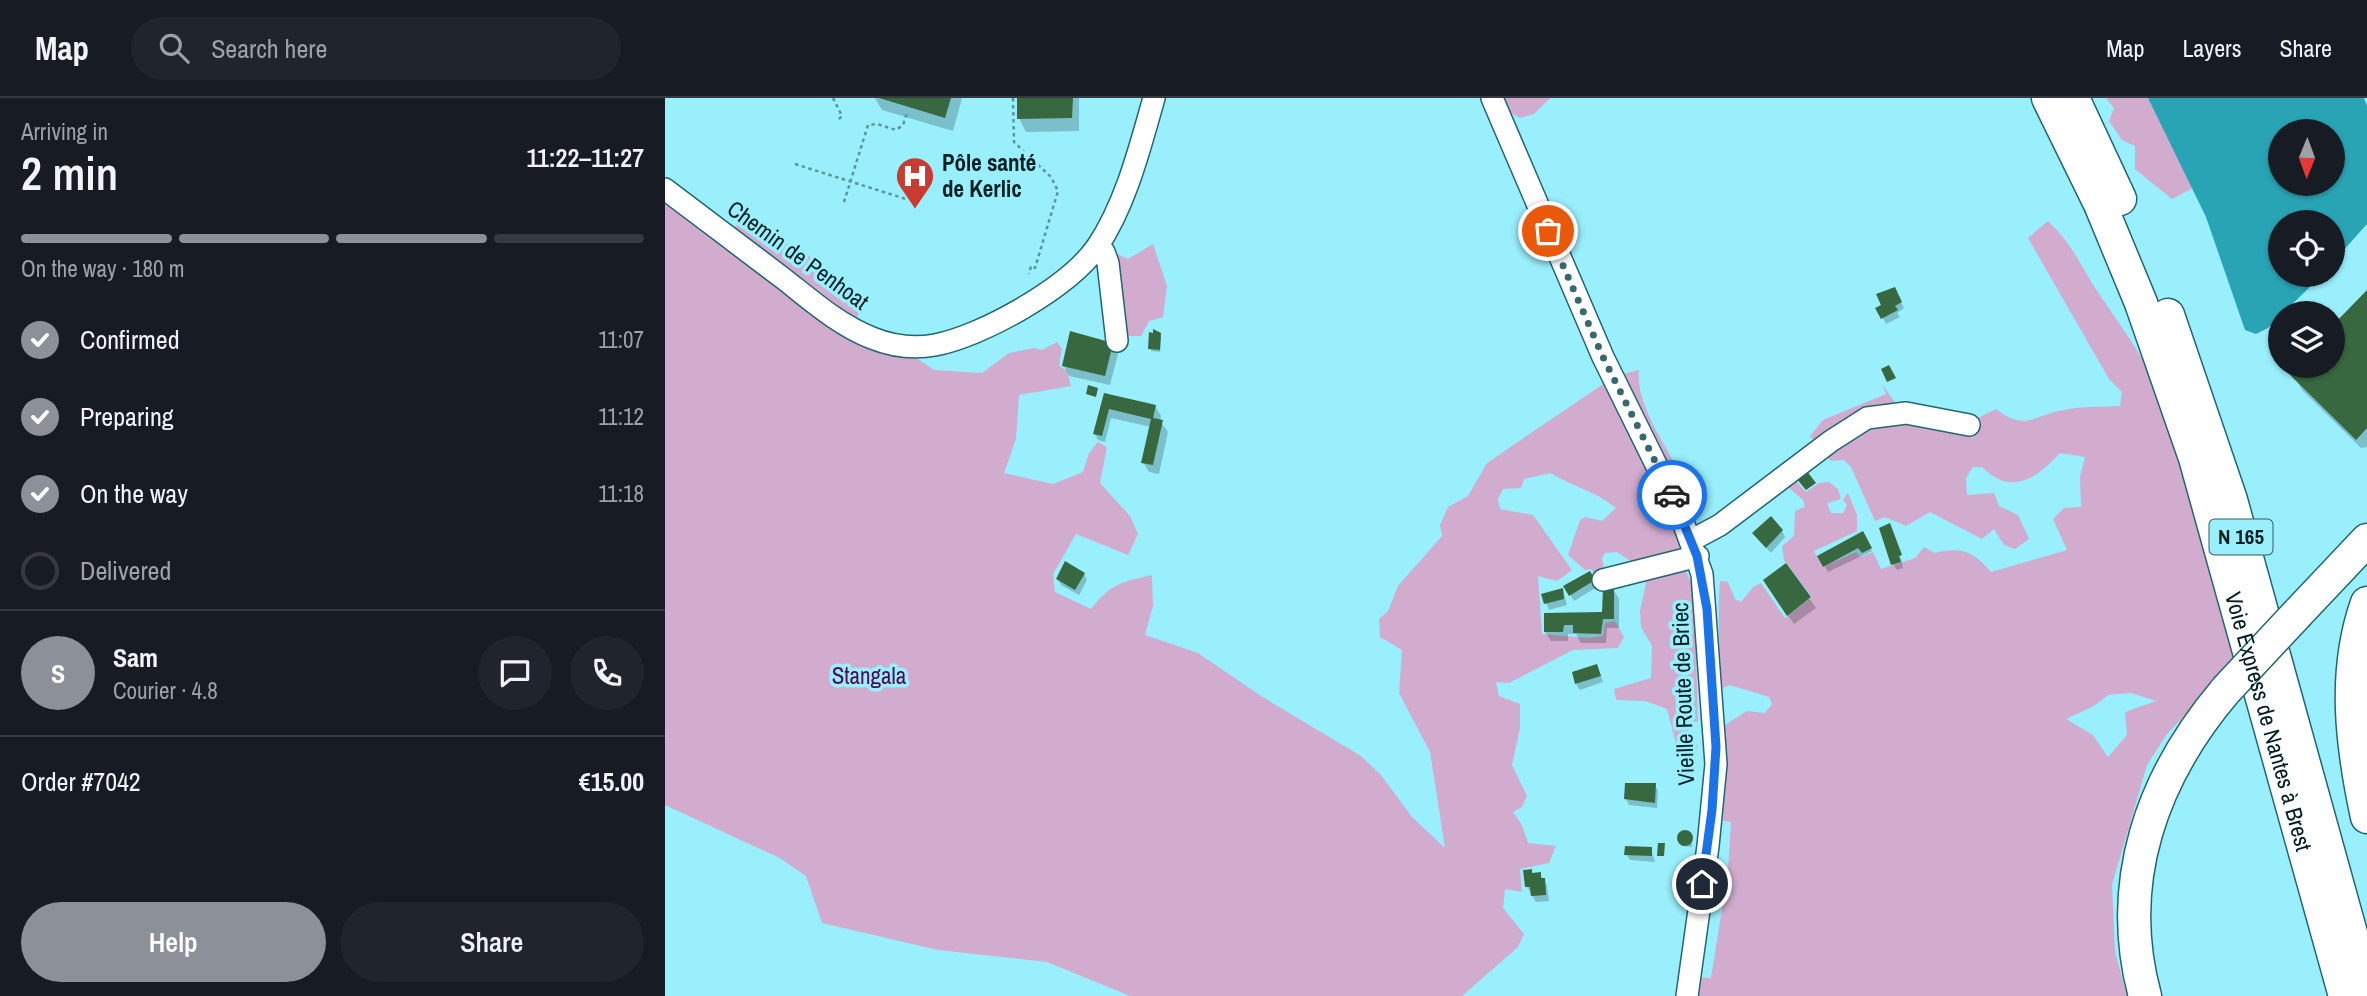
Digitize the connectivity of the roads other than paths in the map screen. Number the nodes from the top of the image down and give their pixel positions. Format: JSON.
{"nodes":[{"id":1,"x":1154,"y":98,"type":"edge"},
{"id":2,"x":1492,"y":98,"type":"edge"},
{"id":3,"x":2047,"y":98,"type":"edge"},
{"id":4,"x":2073,"y":98,"type":"edge"},
{"id":5,"x":665,"y":189,"type":"edge"},
{"id":6,"x":1096,"y":248,"type":"junction"},
{"id":7,"x":1118,"y":341,"type":"dead end"},
{"id":8,"x":1969,"y":425,"type":"dead end"},
{"id":9,"x":2367,"y":540,"type":"edge"},
{"id":10,"x":1695,"y":548,"type":"junction"},
{"id":11,"x":1603,"y":580,"type":"dead end"},
{"id":12,"x":2367,"y":603,"type":"edge"},
{"id":13,"x":2367,"y":817,"type":"edge"},
{"id":14,"x":2367,"y":991,"type":"edge"},
{"id":15,"x":1687,"y":996,"type":"edge"},
{"id":16,"x":2145,"y":996,"type":"edge"},
{"id":17,"x":2345,"y":996,"type":"edge"}],
"edges":[{"from":1,"to":6,"type":"street","name":"Chemin de Penhoat"},
{"from":2,"to":10,"type":"street","name":"Vieille Route de Briec"},
{"from":3,"to":17,"type":"highway","name":"Voie Express de Nantes à Brest","number":"N 165"},
{"from":4,"to":14,"type":"highway","name":"Voie Express de Nantes à Brest","number":"N 165"},
{"from":5,"to":6,"type":"street","name":"Chemin de Penhoat"},
{"from":6,"to":7,"type":"street"},
{"from":8,"to":10,"type":"street"},
{"from":9,"to":16,"type":"highway","bridge":true},
{"from":10,"to":11,"type":"street"},
{"from":10,"to":15,"type":"street","name":"Vieille Route de Briec"},
{"from":12,"to":13,"type":"highway"}]}
